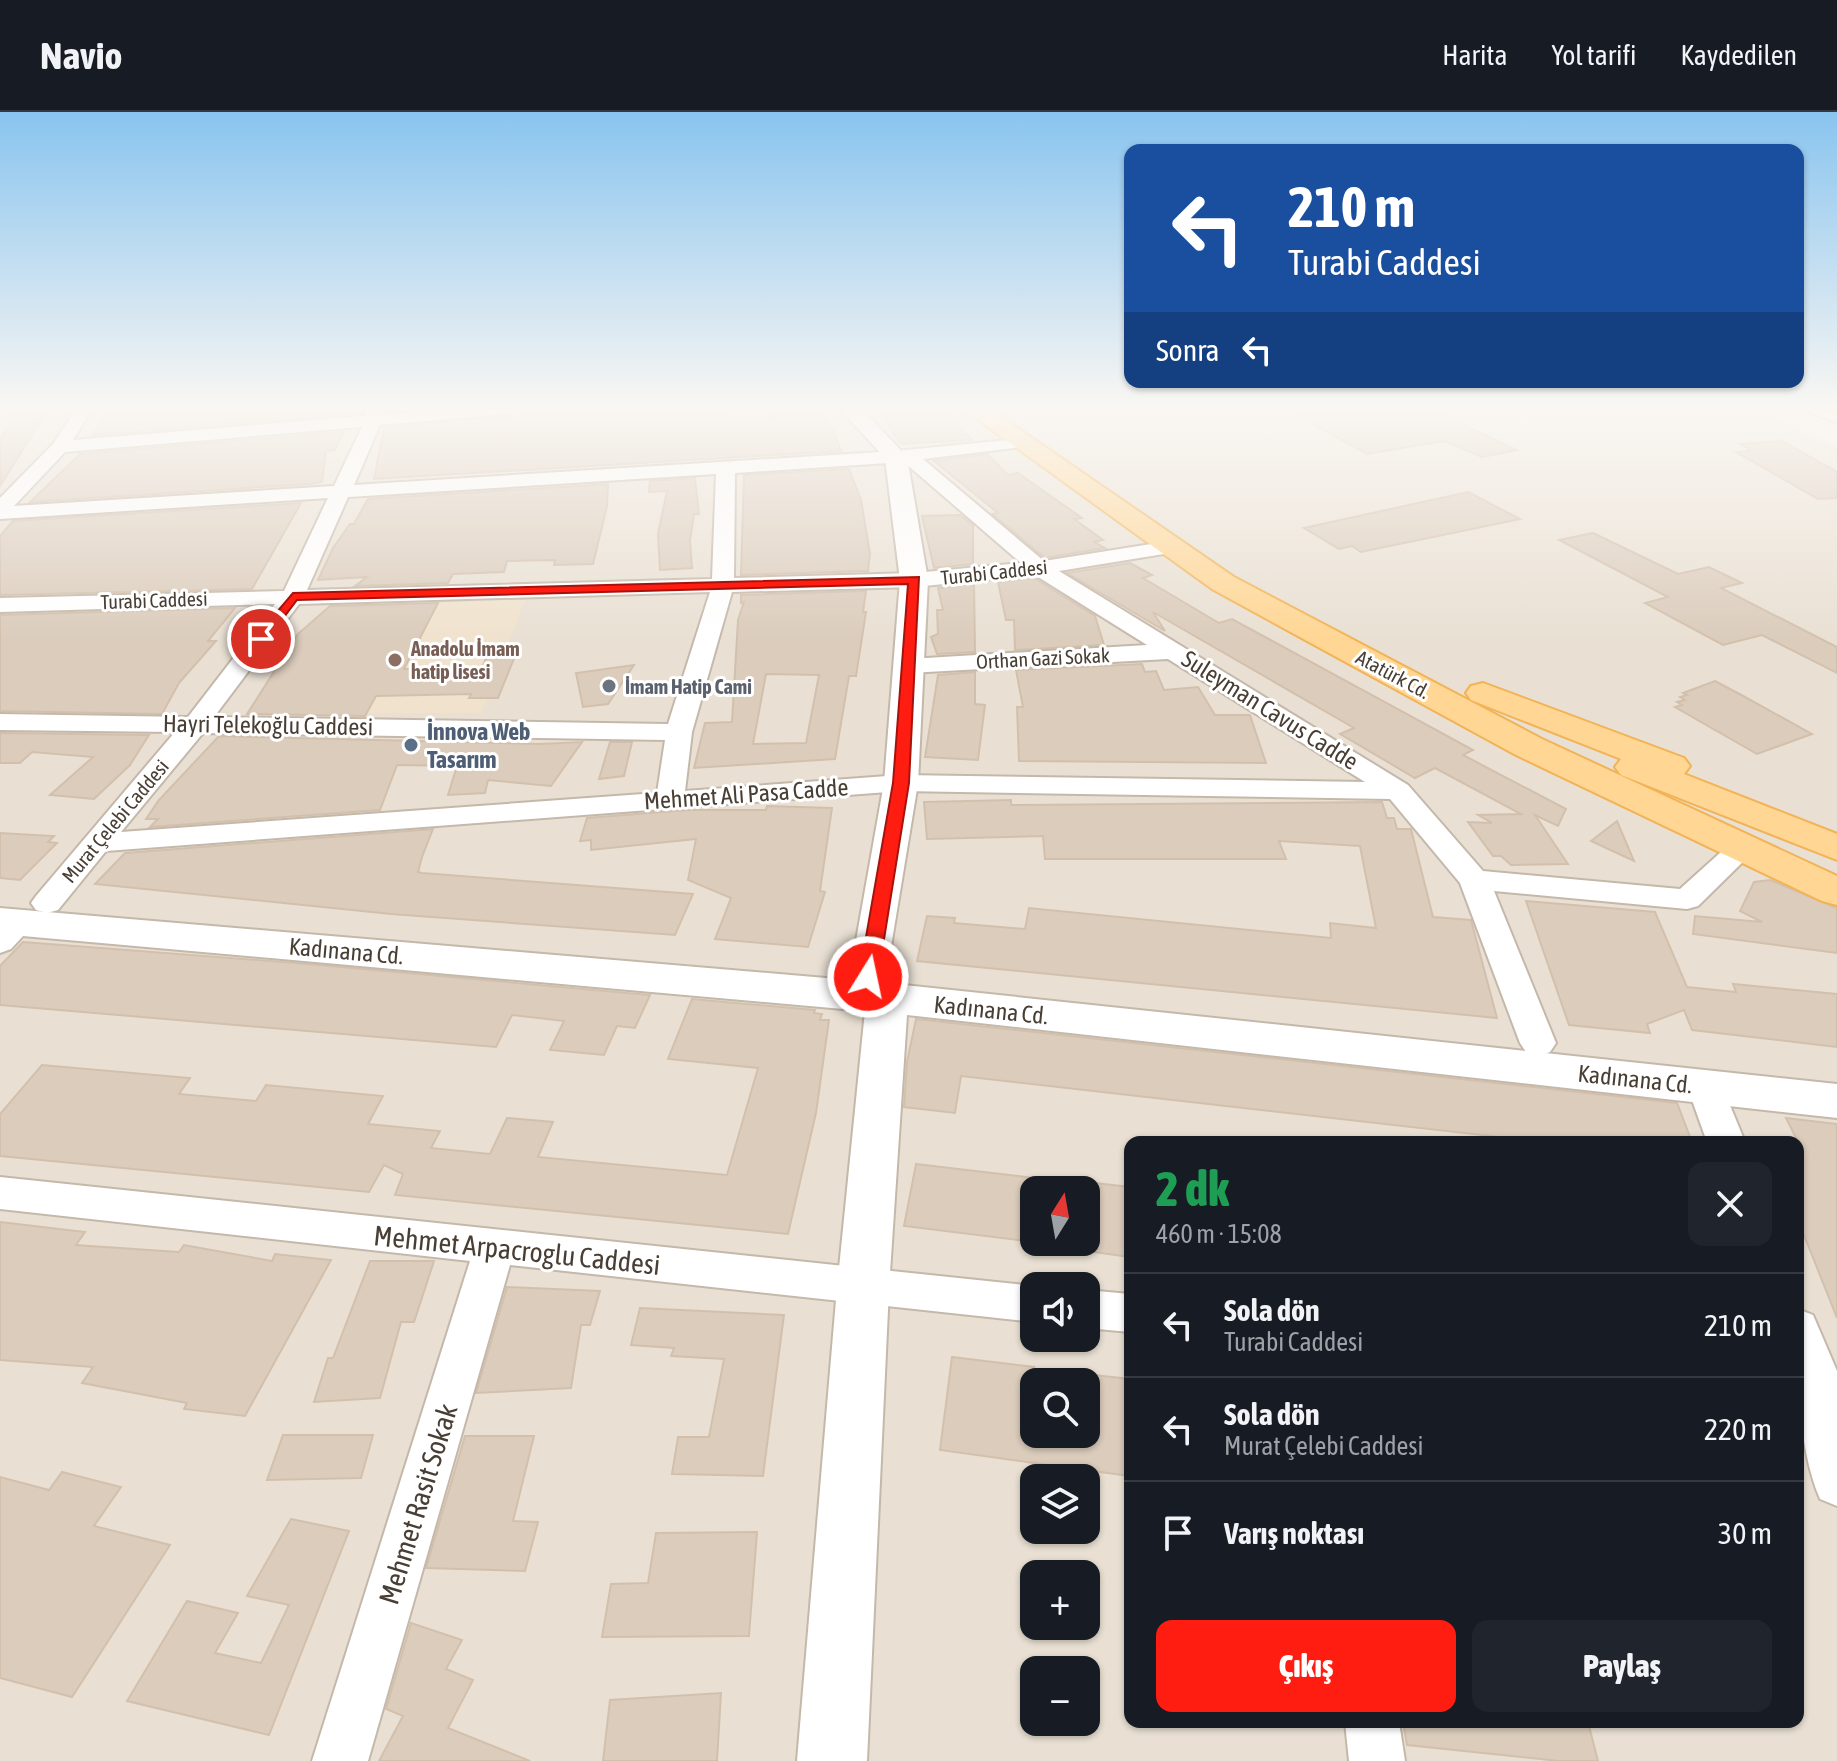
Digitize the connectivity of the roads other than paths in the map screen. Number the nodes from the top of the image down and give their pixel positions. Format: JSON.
{"nodes":[{"id":1,"x":23,"y":486,"type":"edge"},
{"id":2,"x":345,"y":486,"type":"edge"},
{"id":3,"x":461,"y":486,"type":"edge"},
{"id":4,"x":726,"y":486,"type":"edge"},
{"id":5,"x":905,"y":486,"type":"edge"},
{"id":6,"x":939,"y":486,"type":"edge"},
{"id":7,"x":1084,"y":486,"type":"edge"},
{"id":8,"x":1112,"y":486,"type":"edge"},
{"id":9,"x":342,"y":494,"type":"junction"},
{"id":10,"x":0,"y":511,"type":"edge"},
{"id":11,"x":1170,"y":547,"type":"junction"},
{"id":12,"x":1039,"y":568,"type":"junction"},
{"id":13,"x":914,"y":580,"type":"junction"},
{"id":14,"x":723,"y":585,"type":"junction"},
{"id":15,"x":293,"y":596,"type":"junction"},
{"id":16,"x":0,"y":605,"type":"edge"},
{"id":17,"x":1177,"y":651,"type":"junction"},
{"id":18,"x":909,"y":666,"type":"junction"},
{"id":19,"x":1471,"y":701,"type":"junction"},
{"id":20,"x":0,"y":722,"type":"edge"},
{"id":21,"x":196,"y":724,"type":"junction"},
{"id":22,"x":679,"y":732,"type":"junction"},
{"id":23,"x":901,"y":783,"type":"junction"},
{"id":24,"x":1398,"y":791,"type":"junction"},
{"id":25,"x":670,"y":800,"type":"junction"},
{"id":26,"x":1837,"y":833,"type":"edge"},
{"id":27,"x":97,"y":843,"type":"junction"},
{"id":28,"x":1837,"y":848,"type":"edge"},
{"id":29,"x":1741,"y":849,"type":"junction"},
{"id":30,"x":1837,"y":866,"type":"edge"},
{"id":31,"x":1474,"y":880,"type":"junction"},
{"id":32,"x":1837,"y":892,"type":"edge"},
{"id":33,"x":13,"y":918,"type":"edge"},
{"id":34,"x":878,"y":988,"type":"junction"},
{"id":35,"x":1538,"y":1043,"type":"junction"},
{"id":36,"x":1837,"y":1075,"type":"edge"},
{"id":37,"x":1705,"y":1086,"type":"junction"},
{"id":38,"x":1837,"y":1101,"type":"edge"},
{"id":39,"x":1724,"y":1136,"type":"edge"},
{"id":40,"x":0,"y":1193,"type":"edge"},
{"id":41,"x":495,"y":1247,"type":"junction"},
{"id":42,"x":863,"y":1288,"type":"junction"},
{"id":43,"x":1020,"y":1303,"type":"edge"},
{"id":44,"x":1100,"y":1310,"type":"edge"},
{"id":45,"x":1124,"y":1312,"type":"edge"},
{"id":46,"x":1804,"y":1345,"type":"edge"},
{"id":47,"x":1818,"y":1384,"type":"edge"},
{"id":48,"x":1837,"y":1483,"type":"edge"},
{"id":49,"x":1373,"y":1728,"type":"edge"},
{"id":50,"x":340,"y":1761,"type":"edge"},
{"id":51,"x":832,"y":1761,"type":"edge"},
{"id":52,"x":1377,"y":1761,"type":"edge"}],
"edges":[{"from":1,"to":10,"type":"street"},
{"from":2,"to":9,"type":"street","name":"Murat Çelebi Caddesi"},
{"from":3,"to":9,"type":"street"},
{"from":4,"to":14,"type":"street"},
{"from":5,"to":13,"type":"street"},
{"from":6,"to":12,"type":"street","name":"Suleyman Cavus Cadde"},
{"from":7,"to":11,"type":"main road","name":"Atatürk Cd."},
{"from":8,"to":19,"type":"main road","name":"Atatürk Cd."},
{"from":9,"to":10,"type":"street"},
{"from":9,"to":15,"type":"street","name":"Murat Çelebi Caddesi"},
{"from":11,"to":12,"type":"street","name":"Turabi Caddesi"},
{"from":11,"to":19,"type":"main road","name":"Atatürk Cd."},
{"from":12,"to":13,"type":"street","name":"Turabi Caddesi"},
{"from":12,"to":17,"type":"street","name":"Suleyman Cavus Cadde"},
{"from":13,"to":14,"type":"street","name":"Turabi Caddesi"},
{"from":13,"to":18,"type":"street"},
{"from":14,"to":15,"type":"street","name":"Turabi Caddesi"},
{"from":14,"to":22,"type":"street"},
{"from":15,"to":16,"type":"street","name":"Turabi Caddesi"},
{"from":15,"to":21,"type":"street","name":"Murat Çelebi Caddesi"},
{"from":17,"to":18,"type":"street","name":"Orthan Gazi Sokak"},
{"from":17,"to":24,"type":"street","name":"Suleyman Cavus Cadde"},
{"from":18,"to":23,"type":"street"},
{"from":19,"to":26,"type":"main road","name":"Atatürk Cd."},
{"from":19,"to":28,"type":"main road","name":"Atatürk Cd."},
{"from":19,"to":29,"type":"main road","name":"Atatürk Cd."},
{"from":19,"to":30,"type":"main road"},
{"from":20,"to":21,"type":"street","name":"Hayri Telekoğlu Caddesi"},
{"from":21,"to":22,"type":"street","name":"Hayri Telekoğlu Caddesi"},
{"from":21,"to":27,"type":"street","name":"Murat Çelebi Caddesi"},
{"from":22,"to":25,"type":"street"},
{"from":23,"to":24,"type":"street","name":"Mehmet Ali Pasa Cadde"},
{"from":23,"to":25,"type":"street","name":"Mehmet Ali Pasa Cadde"},
{"from":23,"to":34,"type":"street"},
{"from":24,"to":31,"type":"street","name":"Suleyman Cavus Cadde"},
{"from":25,"to":27,"type":"street","name":"Mehmet Ali Pasa Cadde"},
{"from":27,"to":33,"type":"street","name":"Murat Çelebi Caddesi"},
{"from":29,"to":31,"type":"street"},
{"from":29,"to":32,"type":"main road","name":"Atatürk Cd."},
{"from":31,"to":35,"type":"street","name":"Suleyman Cavus Cadde"},
{"from":33,"to":34,"type":"street","name":"Kadınana Cd."},
{"from":34,"to":35,"type":"street","name":"Kadınana Cd."},
{"from":34,"to":37,"type":"street","name":"Kadınana Cd."},
{"from":34,"to":42,"type":"street"},
{"from":35,"to":36,"type":"street","name":"Kadınana Cd."},
{"from":37,"to":38,"type":"street","name":"Kadınana Cd."},
{"from":37,"to":39,"type":"street"},
{"from":40,"to":41,"type":"street","name":"Mehmet Arpacroglu Caddesi"},
{"from":41,"to":42,"type":"street","name":"Mehmet Arpacroglu Caddesi"},
{"from":41,"to":50,"type":"street","name":"Mehmet Rasit Sokak"},
{"from":42,"to":43,"type":"street","name":"Mehmet Arpacroglu Caddesi"},
{"from":42,"to":51,"type":"street"},
{"from":44,"to":45,"type":"street"},
{"from":46,"to":47,"type":"street"},
{"from":47,"to":48,"type":"street"},
{"from":49,"to":52,"type":"street"}]}
